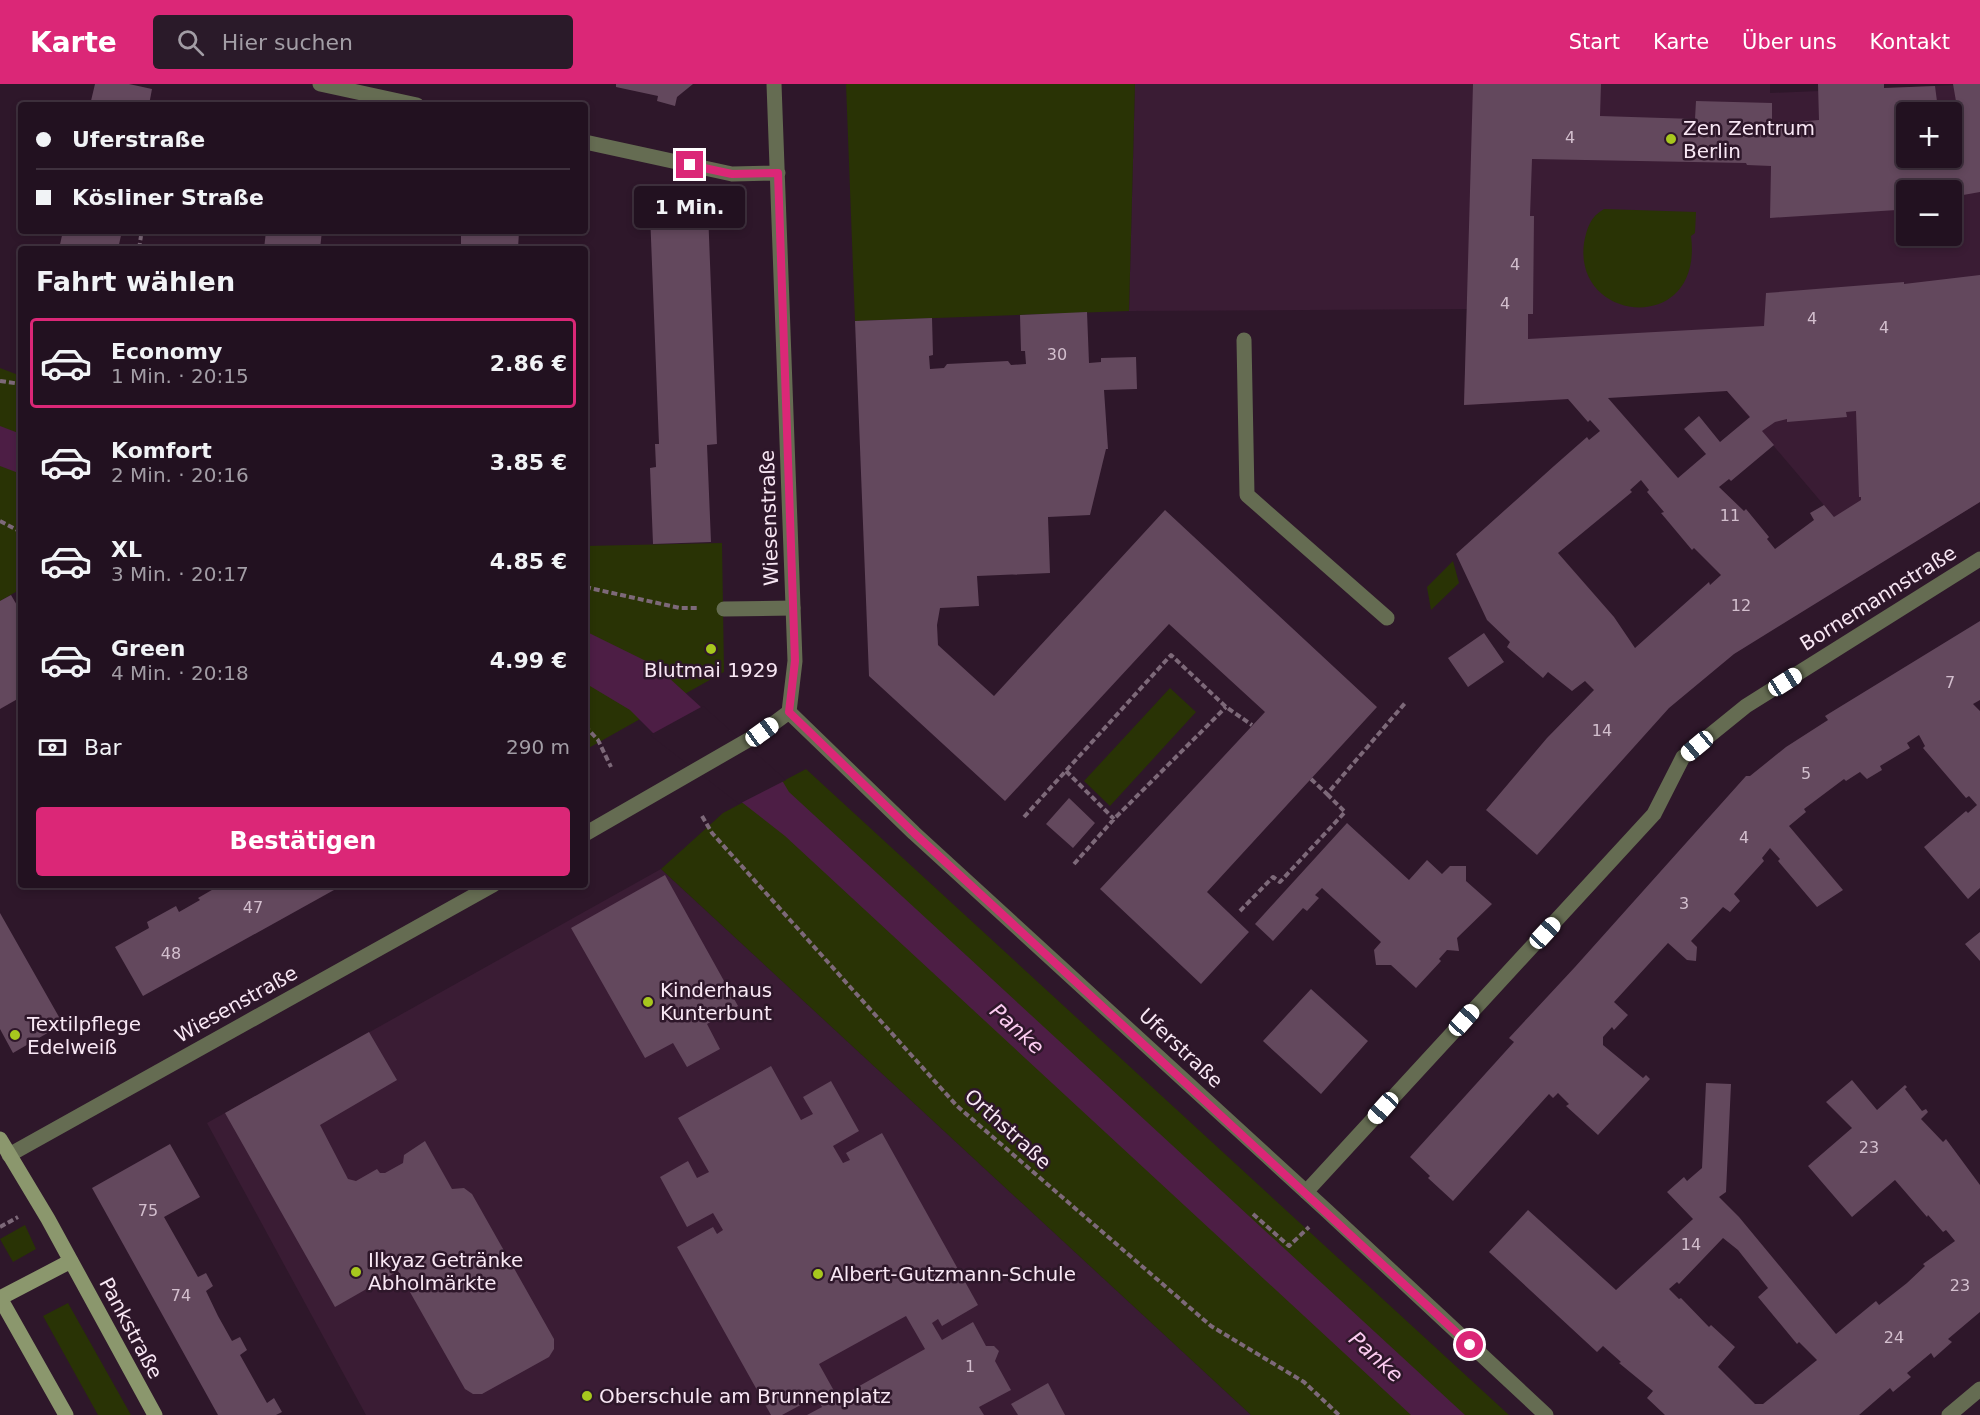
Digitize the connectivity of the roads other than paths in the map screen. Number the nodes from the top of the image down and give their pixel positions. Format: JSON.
{"nodes":[{"id":1,"x":320,"y":84,"type":"edge"},
{"id":2,"x":774,"y":84,"type":"edge"},
{"id":3,"x":403,"y":102,"type":"edge"},
{"id":4,"x":588,"y":143,"type":"edge"},
{"id":5,"x":778,"y":173,"type":"junction"},
{"id":6,"x":1244,"y":340,"type":"dead end"},
{"id":7,"x":1980,"y":559,"type":"edge"},
{"id":8,"x":794,"y":608,"type":"junction"},
{"id":9,"x":724,"y":609,"type":"road end"},
{"id":10,"x":1387,"y":618,"type":"dead end"},
{"id":11,"x":789,"y":712,"type":"junction"},
{"id":12,"x":588,"y":832,"type":"edge"},
{"id":13,"x":488,"y":888,"type":"edge"},
{"id":14,"x":0,"y":1139,"type":"edge"},
{"id":15,"x":5,"y":1157,"type":"edge"},
{"id":16,"x":1306,"y":1192,"type":"junction"},
{"id":17,"x":71,"y":1261,"type":"junction"},
{"id":18,"x":0,"y":1298,"type":"edge"},
{"id":19,"x":1980,"y":1389,"type":"edge"},
{"id":20,"x":66,"y":1415,"type":"edge"},
{"id":21,"x":154,"y":1415,"type":"edge"},
{"id":22,"x":1546,"y":1415,"type":"edge"},
{"id":23,"x":1949,"y":1415,"type":"edge"}],
"edges":[{"from":1,"to":3,"type":"street"},
{"from":2,"to":5,"type":"street","name":"Wiesenstraße"},
{"from":4,"to":5,"type":"street"},
{"from":5,"to":8,"type":"street","name":"Wiesenstraße"},
{"from":6,"to":10,"type":"street"},
{"from":7,"to":16,"type":"street","name":"Bornemannstraße"},
{"from":8,"to":9,"type":"street"},
{"from":8,"to":11,"type":"street","name":"Wiesenstraße"},
{"from":11,"to":12,"type":"street"},
{"from":11,"to":16,"type":"street","name":"Uferstraße"},
{"from":13,"to":15,"type":"street","name":"Wiesenstraße"},
{"from":14,"to":15,"type":"main road","name":"Pankstraße"},
{"from":15,"to":17,"type":"main road","name":"Pankstraße"},
{"from":16,"to":22,"type":"street","name":"Uferstraße"},
{"from":17,"to":18,"type":"main road"},
{"from":17,"to":21,"type":"main road","name":"Pankstraße"},
{"from":18,"to":20,"type":"main road"},
{"from":19,"to":23,"type":"street"}]}
